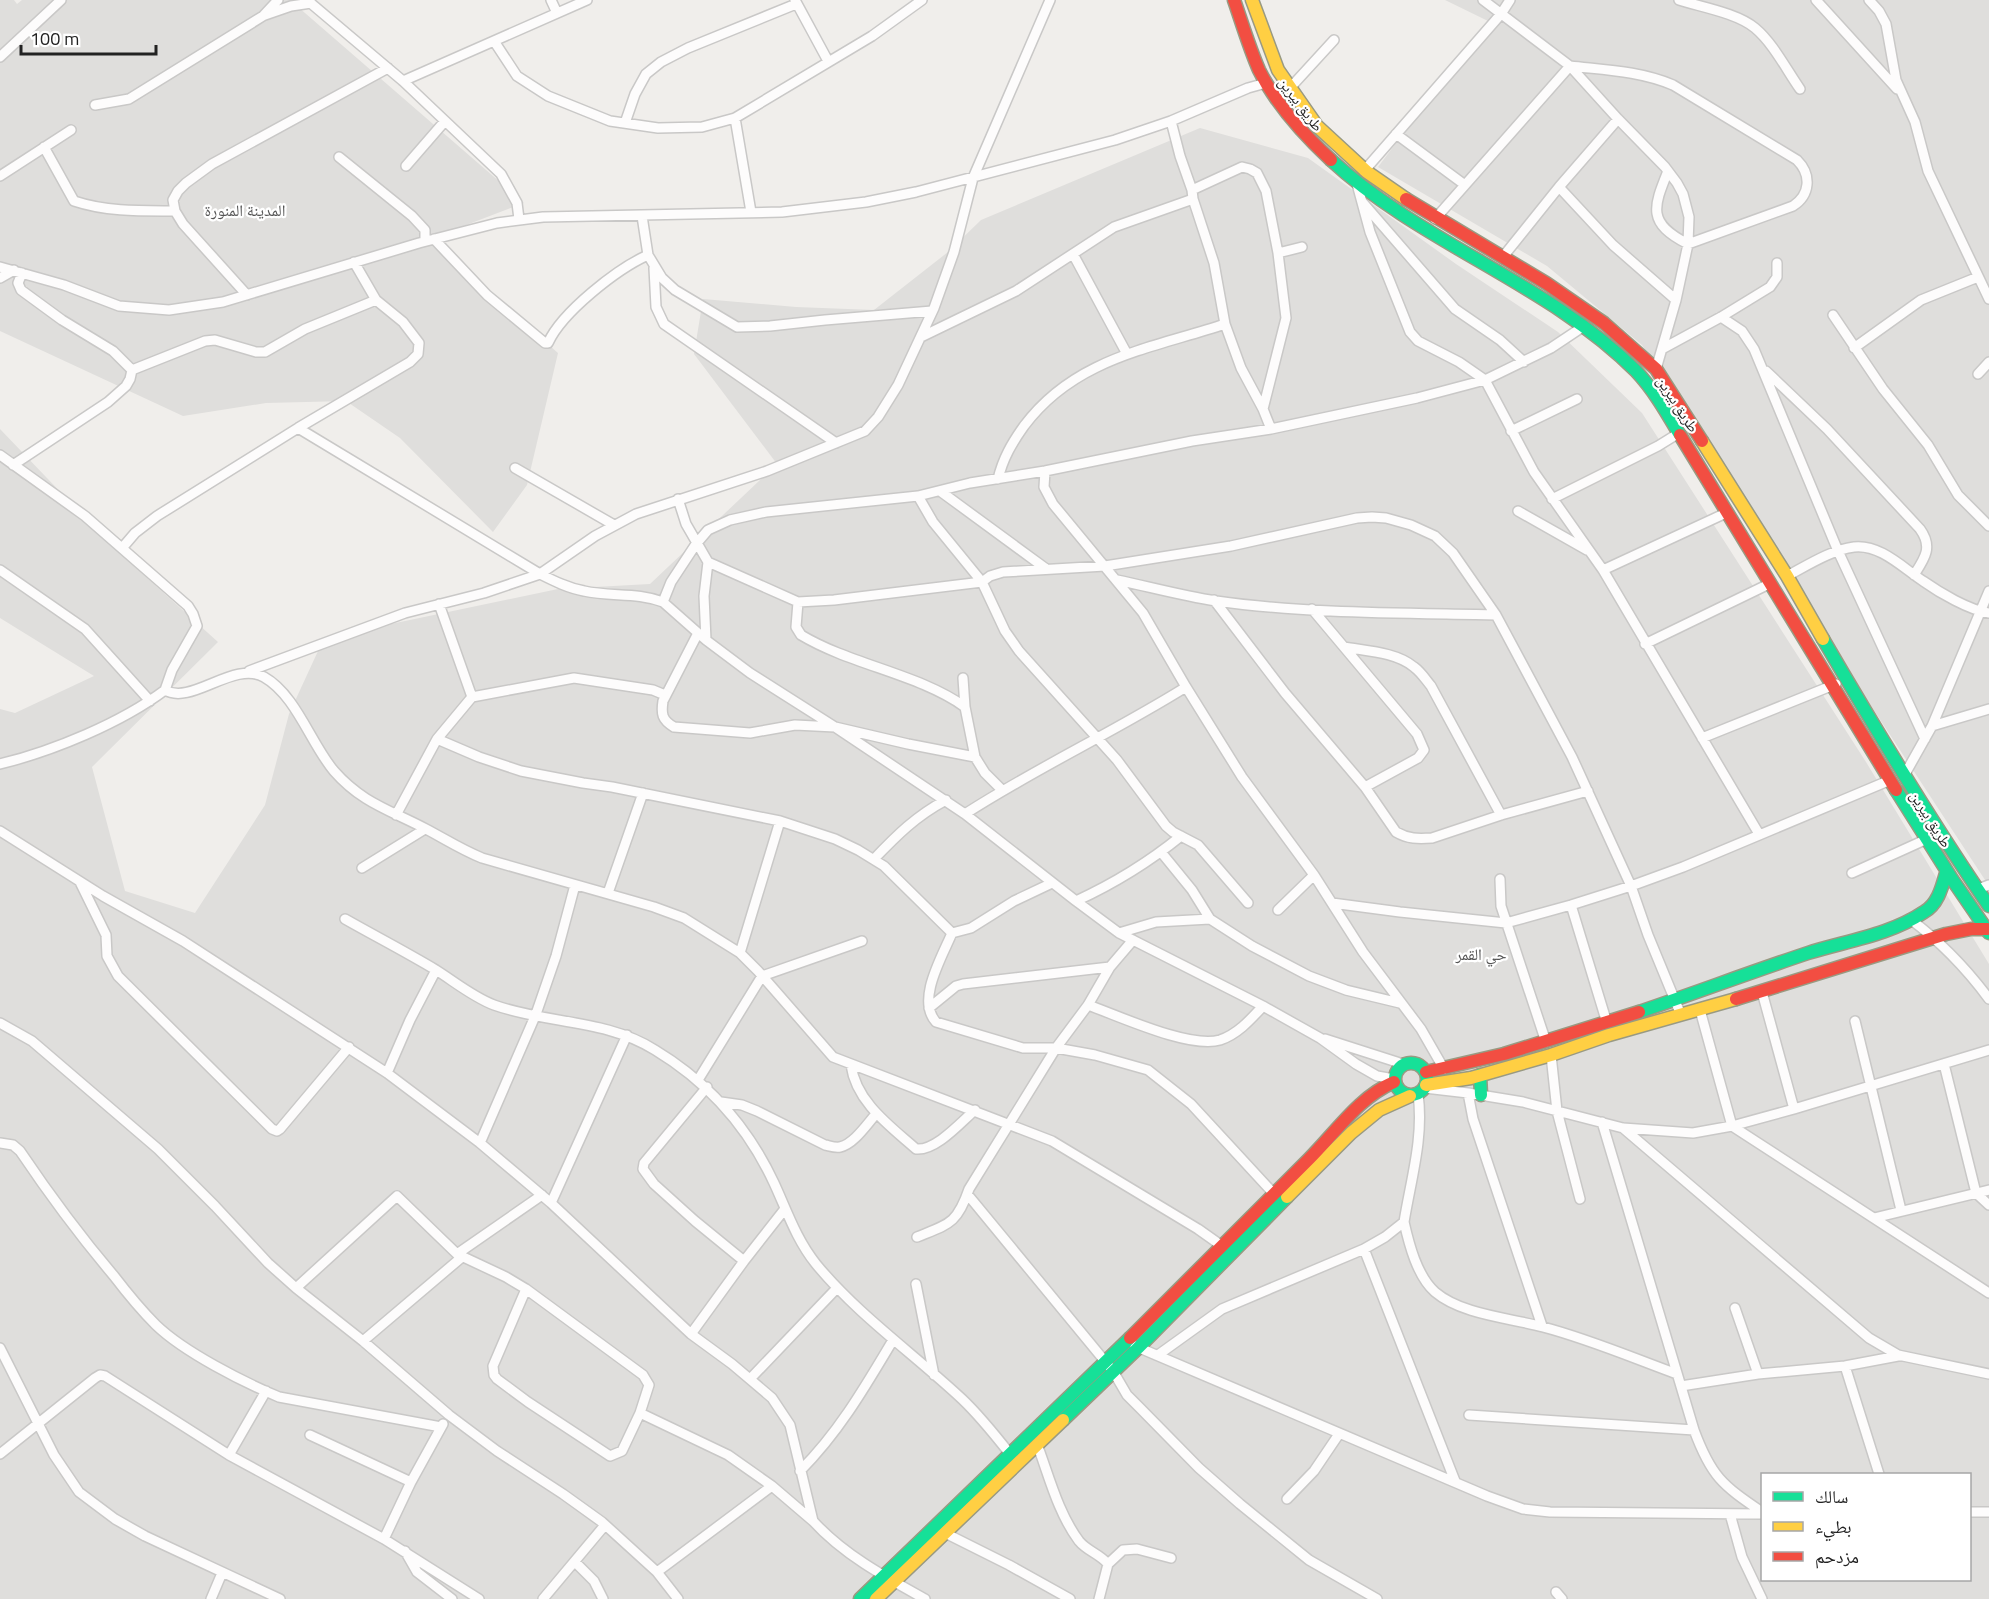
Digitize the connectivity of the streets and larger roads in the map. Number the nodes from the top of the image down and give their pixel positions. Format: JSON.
{"nodes":[{"id":1,"x":61,"y":0,"type":"edge"},
{"id":2,"x":278,"y":0,"type":"edge"},
{"id":3,"x":551,"y":0,"type":"edge"},
{"id":4,"x":587,"y":0,"type":"edge"},
{"id":5,"x":922,"y":0,"type":"edge"},
{"id":6,"x":1050,"y":0,"type":"edge"},
{"id":7,"x":1234,"y":0,"type":"edge"},
{"id":8,"x":1252,"y":0,"type":"edge"},
{"id":9,"x":1483,"y":0,"type":"edge"},
{"id":10,"x":1510,"y":0,"type":"edge"},
{"id":11,"x":1679,"y":0,"type":"edge"},
{"id":12,"x":1816,"y":0,"type":"edge"},
{"id":13,"x":1869,"y":0,"type":"edge"},
{"id":14,"x":309,"y":1,"type":"edge"},
{"id":15,"x":796,"y":2,"type":"edge"},
{"id":16,"x":557,"y":13,"type":"junction"},
{"id":17,"x":1501,"y":14,"type":"junction"},
{"id":18,"x":263,"y":16,"type":"junction"},
{"id":19,"x":1334,"y":40,"type":"dead end"},
{"id":20,"x":494,"y":41,"type":"junction"},
{"id":21,"x":0,"y":57,"type":"edge"},
{"id":22,"x":828,"y":61,"type":"junction"},
{"id":23,"x":1570,"y":66,"type":"junction"},
{"id":24,"x":388,"y":68,"type":"junction"},
{"id":25,"x":1259,"y":70,"type":"junction"},
{"id":26,"x":403,"y":81,"type":"junction"},
{"id":27,"x":1266,"y":82,"type":"junction"},
{"id":28,"x":1248,"y":87,"type":"junction"},
{"id":29,"x":1290,"y":88,"type":"junction"},
{"id":30,"x":1800,"y":89,"type":"dead end"},
{"id":31,"x":1901,"y":93,"type":"junction"},
{"id":32,"x":95,"y":105,"type":"dead end"},
{"id":33,"x":735,"y":118,"type":"junction"},
{"id":34,"x":1618,"y":119,"type":"junction"},
{"id":35,"x":445,"y":121,"type":"junction"},
{"id":36,"x":1171,"y":121,"type":"junction"},
{"id":37,"x":625,"y":123,"type":"junction"},
{"id":38,"x":71,"y":130,"type":"dead end"},
{"id":39,"x":1396,"y":134,"type":"junction"},
{"id":40,"x":44,"y":147,"type":"junction"},
{"id":41,"x":339,"y":157,"type":"dead end"},
{"id":42,"x":406,"y":166,"type":"dead end"},
{"id":43,"x":1364,"y":171,"type":"junction"},
{"id":44,"x":1668,"y":171,"type":"junction"},
{"id":45,"x":0,"y":176,"type":"edge"},
{"id":46,"x":973,"y":178,"type":"junction"},
{"id":47,"x":1357,"y":184,"type":"junction"},
{"id":48,"x":1464,"y":185,"type":"junction"},
{"id":49,"x":1559,"y":187,"type":"junction"},
{"id":50,"x":1192,"y":195,"type":"junction"},
{"id":51,"x":1361,"y":201,"type":"junction"},
{"id":52,"x":175,"y":211,"type":"junction"},
{"id":53,"x":751,"y":212,"type":"junction"},
{"id":54,"x":642,"y":216,"type":"junction"},
{"id":55,"x":519,"y":219,"type":"junction"},
{"id":56,"x":1435,"y":219,"type":"junction"},
{"id":57,"x":429,"y":240,"type":"junction"},
{"id":58,"x":1688,"y":244,"type":"junction"},
{"id":59,"x":1302,"y":247,"type":"dead end"},
{"id":60,"x":1278,"y":253,"type":"junction"},
{"id":61,"x":648,"y":255,"type":"junction"},
{"id":62,"x":1074,"y":255,"type":"junction"},
{"id":63,"x":1502,"y":258,"type":"junction"},
{"id":64,"x":354,"y":262,"type":"junction"},
{"id":65,"x":1776,"y":263,"type":"dead end"},
{"id":66,"x":654,"y":265,"type":"junction"},
{"id":67,"x":0,"y":267,"type":"edge"},
{"id":68,"x":18,"y":272,"type":"junction"},
{"id":69,"x":0,"y":278,"type":"edge"},
{"id":70,"x":1978,"y":278,"type":"junction"},
{"id":71,"x":248,"y":295,"type":"junction"},
{"id":72,"x":1989,"y":299,"type":"edge"},
{"id":73,"x":376,"y":300,"type":"junction"},
{"id":74,"x":1676,"y":300,"type":"junction"},
{"id":75,"x":932,"y":311,"type":"junction"},
{"id":76,"x":1833,"y":315,"type":"dead end"},
{"id":77,"x":1721,"y":317,"type":"junction"},
{"id":78,"x":1225,"y":324,"type":"junction"},
{"id":79,"x":1584,"y":326,"type":"junction"},
{"id":80,"x":921,"y":337,"type":"junction"},
{"id":81,"x":1854,"y":348,"type":"junction"},
{"id":82,"x":1662,"y":349,"type":"junction"},
{"id":83,"x":1127,"y":354,"type":"junction"},
{"id":84,"x":1524,"y":362,"type":"junction"},
{"id":85,"x":1989,"y":362,"type":"edge"},
{"id":86,"x":1762,"y":367,"type":"junction"},
{"id":87,"x":1656,"y":369,"type":"junction"},
{"id":88,"x":132,"y":370,"type":"junction"},
{"id":89,"x":1978,"y":374,"type":"dead end"},
{"id":90,"x":1485,"y":380,"type":"junction"},
{"id":91,"x":1577,"y":399,"type":"dead end"},
{"id":92,"x":1263,"y":409,"type":"junction"},
{"id":93,"x":298,"y":428,"type":"junction"},
{"id":94,"x":1271,"y":429,"type":"junction"},
{"id":95,"x":1511,"y":431,"type":"junction"},
{"id":96,"x":1679,"y":433,"type":"junction"},
{"id":97,"x":836,"y":444,"type":"junction"},
{"id":98,"x":0,"y":455,"type":"edge"},
{"id":99,"x":14,"y":465,"type":"junction"},
{"id":100,"x":515,"y":468,"type":"dead end"},
{"id":101,"x":1045,"y":471,"type":"junction"},
{"id":102,"x":998,"y":479,"type":"junction"},
{"id":103,"x":940,"y":491,"type":"junction"},
{"id":104,"x":918,"y":496,"type":"junction"},
{"id":105,"x":678,"y":499,"type":"junction"},
{"id":106,"x":1552,"y":500,"type":"junction"},
{"id":107,"x":1518,"y":511,"type":"dead end"},
{"id":108,"x":1726,"y":513,"type":"junction"},
{"id":109,"x":614,"y":525,"type":"junction"},
{"id":110,"x":1989,"y":526,"type":"edge"},
{"id":111,"x":696,"y":544,"type":"junction"},
{"id":112,"x":123,"y":547,"type":"junction"},
{"id":113,"x":1838,"y":551,"type":"junction"},
{"id":114,"x":1589,"y":552,"type":"junction"},
{"id":115,"x":708,"y":562,"type":"junction"},
{"id":116,"x":1105,"y":566,"type":"junction"},
{"id":117,"x":1045,"y":568,"type":"junction"},
{"id":118,"x":0,"y":570,"type":"edge"},
{"id":119,"x":1603,"y":570,"type":"junction"},
{"id":120,"x":540,"y":574,"type":"junction"},
{"id":121,"x":1914,"y":575,"type":"junction"},
{"id":122,"x":1787,"y":576,"type":"junction"},
{"id":123,"x":1117,"y":580,"type":"junction"},
{"id":124,"x":982,"y":582,"type":"junction"},
{"id":125,"x":1771,"y":583,"type":"junction"},
{"id":126,"x":1989,"y":591,"type":"edge"},
{"id":127,"x":1214,"y":600,"type":"junction"},
{"id":128,"x":663,"y":602,"type":"junction"},
{"id":129,"x":798,"y":602,"type":"junction"},
{"id":130,"x":439,"y":604,"type":"junction"},
{"id":131,"x":1312,"y":609,"type":"junction"},
{"id":132,"x":1985,"y":612,"type":"edge"},
{"id":133,"x":1496,"y":615,"type":"junction"},
{"id":134,"x":699,"y":633,"type":"junction"},
{"id":135,"x":706,"y":640,"type":"junction"},
{"id":136,"x":1645,"y":644,"type":"junction"},
{"id":137,"x":1344,"y":647,"type":"junction"},
{"id":138,"x":249,"y":671,"type":"junction"},
{"id":139,"x":963,"y":678,"type":"dead end"},
{"id":140,"x":1846,"y":679,"type":"junction"},
{"id":141,"x":1186,"y":687,"type":"junction"},
{"id":142,"x":1832,"y":687,"type":"junction"},
{"id":143,"x":165,"y":690,"type":"junction"},
{"id":144,"x":665,"y":695,"type":"junction"},
{"id":145,"x":472,"y":697,"type":"junction"},
{"id":146,"x":150,"y":701,"type":"junction"},
{"id":147,"x":965,"y":706,"type":"junction"},
{"id":148,"x":1989,"y":709,"type":"edge"},
{"id":149,"x":1932,"y":726,"type":"junction"},
{"id":150,"x":835,"y":727,"type":"junction"},
{"id":151,"x":1098,"y":738,"type":"junction"},
{"id":152,"x":1702,"y":738,"type":"junction"},
{"id":153,"x":437,"y":739,"type":"junction"},
{"id":154,"x":1925,"y":739,"type":"junction"},
{"id":155,"x":975,"y":756,"type":"junction"},
{"id":156,"x":0,"y":764,"type":"edge"},
{"id":157,"x":1905,"y":774,"type":"junction"},
{"id":158,"x":1888,"y":781,"type":"junction"},
{"id":159,"x":1365,"y":787,"type":"junction"},
{"id":160,"x":1002,"y":790,"type":"junction"},
{"id":161,"x":1588,"y":791,"type":"junction"},
{"id":162,"x":643,"y":793,"type":"junction"},
{"id":163,"x":946,"y":800,"type":"junction"},
{"id":164,"x":965,"y":813,"type":"junction"},
{"id":165,"x":396,"y":815,"type":"junction"},
{"id":166,"x":1501,"y":815,"type":"junction"},
{"id":167,"x":780,"y":821,"type":"junction"},
{"id":168,"x":425,"y":829,"type":"junction"},
{"id":169,"x":0,"y":831,"type":"edge"},
{"id":170,"x":1759,"y":834,"type":"junction"},
{"id":171,"x":1181,"y":836,"type":"junction"},
{"id":172,"x":1927,"y":839,"type":"junction"},
{"id":173,"x":1161,"y":852,"type":"junction"},
{"id":174,"x":874,"y":859,"type":"junction"},
{"id":175,"x":362,"y":868,"type":"dead end"},
{"id":176,"x":1852,"y":873,"type":"dead end"},
{"id":177,"x":1946,"y":873,"type":"junction"},
{"id":178,"x":1314,"y":875,"type":"junction"},
{"id":179,"x":1500,"y":879,"type":"dead end"},
{"id":180,"x":79,"y":882,"type":"junction"},
{"id":181,"x":1052,"y":883,"type":"junction"},
{"id":182,"x":575,"y":885,"type":"junction"},
{"id":183,"x":1632,"y":886,"type":"junction"},
{"id":184,"x":1983,"y":887,"type":"edge"},
{"id":185,"x":608,"y":893,"type":"junction"},
{"id":186,"x":1076,"y":901,"type":"junction"},
{"id":187,"x":1248,"y":903,"type":"dead end"},
{"id":188,"x":1332,"y":903,"type":"junction"},
{"id":189,"x":1571,"y":905,"type":"junction"},
{"id":190,"x":1989,"y":906,"type":"edge"},
{"id":191,"x":1278,"y":910,"type":"dead end"},
{"id":192,"x":345,"y":919,"type":"dead end"},
{"id":193,"x":1210,"y":919,"type":"junction"},
{"id":194,"x":1910,"y":919,"type":"junction"},
{"id":195,"x":1506,"y":923,"type":"junction"},
{"id":196,"x":1988,"y":931,"type":"edge"},
{"id":197,"x":952,"y":933,"type":"junction"},
{"id":198,"x":1119,"y":933,"type":"junction"},
{"id":199,"x":1935,"y":938,"type":"junction"},
{"id":200,"x":1133,"y":940,"type":"junction"},
{"id":201,"x":862,"y":941,"type":"dead end"},
{"id":202,"x":740,"y":953,"type":"junction"},
{"id":203,"x":1110,"y":967,"type":"junction"},
{"id":204,"x":436,"y":970,"type":"junction"},
{"id":205,"x":762,"y":976,"type":"junction"},
{"id":206,"x":1762,"y":992,"type":"junction"},
{"id":207,"x":1989,"y":999,"type":"edge"},
{"id":208,"x":1676,"y":1000,"type":"junction"},
{"id":209,"x":1400,"y":1003,"type":"junction"},
{"id":210,"x":1088,"y":1005,"type":"junction"},
{"id":211,"x":1263,"y":1006,"type":"junction"},
{"id":212,"x":929,"y":1008,"type":"junction"},
{"id":213,"x":1700,"y":1010,"type":"junction"},
{"id":214,"x":536,"y":1014,"type":"junction"},
{"id":215,"x":1681,"y":1015,"type":"junction"},
{"id":216,"x":1855,"y":1021,"type":"dead end"},
{"id":217,"x":0,"y":1023,"type":"edge"},
{"id":218,"x":1607,"y":1023,"type":"junction"},
{"id":219,"x":627,"y":1035,"type":"junction"},
{"id":220,"x":1320,"y":1038,"type":"junction"},
{"id":221,"x":1546,"y":1042,"type":"junction"},
{"id":222,"x":349,"y":1047,"type":"junction"},
{"id":223,"x":1056,"y":1048,"type":"junction"},
{"id":224,"x":1989,"y":1050,"type":"edge"},
{"id":225,"x":1551,"y":1055,"type":"junction"},
{"id":226,"x":1469,"y":1063,"type":"junction"},
{"id":227,"x":1944,"y":1064,"type":"junction"},
{"id":228,"x":850,"y":1065,"type":"junction"},
{"id":229,"x":1403,"y":1065,"type":"junction"},
{"id":230,"x":1444,"y":1069,"type":"junction"},
{"id":231,"x":387,"y":1073,"type":"junction"},
{"id":232,"x":1475,"y":1076,"type":"junction"},
{"id":233,"x":698,"y":1080,"type":"junction"},
{"id":234,"x":1394,"y":1081,"type":"junction"},
{"id":235,"x":1872,"y":1086,"type":"junction"},
{"id":236,"x":706,"y":1087,"type":"junction"},
{"id":237,"x":1421,"y":1087,"type":"junction"},
{"id":238,"x":1468,"y":1092,"type":"junction"},
{"id":239,"x":1481,"y":1095,"type":"junction"},
{"id":240,"x":721,"y":1102,"type":"junction"},
{"id":241,"x":1794,"y":1109,"type":"junction"},
{"id":242,"x":975,"y":1110,"type":"junction"},
{"id":243,"x":1557,"y":1111,"type":"junction"},
{"id":244,"x":876,"y":1114,"type":"junction"},
{"id":245,"x":1602,"y":1122,"type":"junction"},
{"id":246,"x":1010,"y":1125,"type":"junction"},
{"id":247,"x":1732,"y":1126,"type":"junction"},
{"id":248,"x":1623,"y":1128,"type":"junction"},
{"id":249,"x":0,"y":1143,"type":"edge"},
{"id":250,"x":480,"y":1143,"type":"junction"},
{"id":251,"x":1989,"y":1190,"type":"edge"},
{"id":252,"x":1976,"y":1192,"type":"junction"},
{"id":253,"x":1274,"y":1194,"type":"junction"},
{"id":254,"x":542,"y":1195,"type":"junction"},
{"id":255,"x":968,"y":1195,"type":"junction"},
{"id":256,"x":1580,"y":1199,"type":"dead end"},
{"id":257,"x":551,"y":1203,"type":"junction"},
{"id":258,"x":1989,"y":1205,"type":"edge"},
{"id":259,"x":784,"y":1210,"type":"junction"},
{"id":260,"x":1901,"y":1210,"type":"junction"},
{"id":261,"x":1874,"y":1218,"type":"junction"},
{"id":262,"x":1404,"y":1222,"type":"junction"},
{"id":263,"x":917,"y":1237,"type":"dead end"},
{"id":264,"x":1222,"y":1246,"type":"junction"},
{"id":265,"x":1364,"y":1249,"type":"junction"},
{"id":266,"x":459,"y":1255,"type":"junction"},
{"id":267,"x":744,"y":1261,"type":"junction"},
{"id":268,"x":916,"y":1284,"type":"dead end"},
{"id":269,"x":296,"y":1288,"type":"junction"},
{"id":270,"x":837,"y":1288,"type":"junction"},
{"id":271,"x":526,"y":1289,"type":"junction"},
{"id":272,"x":1989,"y":1293,"type":"edge"},
{"id":273,"x":1735,"y":1308,"type":"dead end"},
{"id":274,"x":1542,"y":1326,"type":"junction"},
{"id":275,"x":691,"y":1334,"type":"junction"},
{"id":276,"x":893,"y":1340,"type":"junction"},
{"id":277,"x":363,"y":1341,"type":"junction"},
{"id":278,"x":1133,"y":1345,"type":"junction"},
{"id":279,"x":0,"y":1348,"type":"edge"},
{"id":280,"x":1158,"y":1354,"type":"junction"},
{"id":281,"x":1898,"y":1355,"type":"junction"},
{"id":282,"x":1845,"y":1366,"type":"junction"},
{"id":283,"x":1109,"y":1367,"type":"junction"},
{"id":284,"x":1677,"y":1374,"type":"junction"},
{"id":285,"x":1758,"y":1374,"type":"junction"},
{"id":286,"x":1989,"y":1374,"type":"edge"},
{"id":287,"x":934,"y":1375,"type":"junction"},
{"id":288,"x":750,"y":1379,"type":"junction"},
{"id":289,"x":1681,"y":1386,"type":"junction"},
{"id":290,"x":266,"y":1391,"type":"junction"},
{"id":291,"x":640,"y":1413,"type":"junction"},
{"id":292,"x":449,"y":1414,"type":"junction"},
{"id":293,"x":1469,"y":1415,"type":"dead end"},
{"id":294,"x":39,"y":1425,"type":"junction"},
{"id":295,"x":441,"y":1427,"type":"junction"},
{"id":296,"x":1694,"y":1430,"type":"junction"},
{"id":297,"x":1339,"y":1434,"type":"junction"},
{"id":298,"x":310,"y":1435,"type":"dead end"},
{"id":299,"x":1037,"y":1444,"type":"junction"},
{"id":300,"x":0,"y":1454,"type":"edge"},
{"id":301,"x":1010,"y":1454,"type":"junction"},
{"id":302,"x":229,"y":1455,"type":"junction"},
{"id":303,"x":800,"y":1470,"type":"junction"},
{"id":304,"x":1879,"y":1473,"type":"edge"},
{"id":305,"x":1455,"y":1481,"type":"junction"},
{"id":306,"x":411,"y":1482,"type":"junction"},
{"id":307,"x":772,"y":1486,"type":"junction"},
{"id":308,"x":1287,"y":1499,"type":"dead end"},
{"id":309,"x":1761,"y":1512,"type":"edge"},
{"id":310,"x":1971,"y":1512,"type":"edge"},
{"id":311,"x":1989,"y":1512,"type":"edge"},
{"id":312,"x":1761,"y":1513,"type":"edge"},
{"id":313,"x":1730,"y":1514,"type":"junction"},
{"id":314,"x":813,"y":1521,"type":"junction"},
{"id":315,"x":605,"y":1525,"type":"junction"},
{"id":316,"x":945,"y":1533,"type":"junction"},
{"id":317,"x":384,"y":1539,"type":"junction"},
{"id":318,"x":405,"y":1551,"type":"junction"},
{"id":319,"x":1171,"y":1558,"type":"dead end"},
{"id":320,"x":575,"y":1562,"type":"junction"},
{"id":321,"x":1108,"y":1564,"type":"junction"},
{"id":322,"x":657,"y":1572,"type":"junction"},
{"id":323,"x":222,"y":1573,"type":"junction"},
{"id":324,"x":889,"y":1578,"type":"junction"},
{"id":325,"x":212,"y":1599,"type":"edge"},
{"id":326,"x":280,"y":1599,"type":"edge"},
{"id":327,"x":452,"y":1599,"type":"edge"},
{"id":328,"x":479,"y":1599,"type":"edge"},
{"id":329,"x":543,"y":1599,"type":"edge"},
{"id":330,"x":603,"y":1599,"type":"edge"},
{"id":331,"x":678,"y":1599,"type":"edge"},
{"id":332,"x":860,"y":1599,"type":"edge"},
{"id":333,"x":876,"y":1599,"type":"edge"},
{"id":334,"x":925,"y":1599,"type":"edge"},
{"id":335,"x":1070,"y":1599,"type":"edge"},
{"id":336,"x":1099,"y":1599,"type":"edge"},
{"id":337,"x":1377,"y":1599,"type":"edge"},
{"id":338,"x":1762,"y":1599,"type":"edge"}],
"edges":[{"from":1,"to":21,"type":"street"},
{"from":2,"to":18,"type":"street"},
{"from":3,"to":16,"type":"street"},
{"from":4,"to":16,"type":"street"},
{"from":5,"to":22,"type":"street"},
{"from":6,"to":46,"type":"street"},
{"from":7,"to":25,"type":"street","name":"طريق بيرين"},
{"from":8,"to":29,"type":"street","name":"طريق بيرين"},
{"from":9,"to":17,"type":"street"},
{"from":10,"to":17,"type":"street"},
{"from":11,"to":30,"type":"street"},
{"from":12,"to":31,"type":"street"},
{"from":13,"to":31,"type":"street"},
{"from":14,"to":18,"type":"street"},
{"from":14,"to":24,"type":"street"},
{"from":15,"to":22,"type":"street"},
{"from":15,"to":37,"type":"street"},
{"from":16,"to":20,"type":"street"},
{"from":17,"to":23,"type":"street"},
{"from":17,"to":39,"type":"street"},
{"from":18,"to":32,"type":"street"},
{"from":19,"to":29,"type":"street"},
{"from":20,"to":26,"type":"street"},
{"from":20,"to":37,"type":"street"},
{"from":22,"to":33,"type":"street"},
{"from":23,"to":34,"type":"street"},
{"from":23,"to":48,"type":"street"},
{"from":23,"to":58,"type":"street"},
{"from":24,"to":26,"type":"street"},
{"from":24,"to":52,"type":"street"},
{"from":25,"to":27,"type":"street","name":"طريق بيرين"},
{"from":25,"to":28,"type":"street"},
{"from":26,"to":35,"type":"street"},
{"from":27,"to":28,"type":"street"},
{"from":27,"to":47,"type":"street","name":"طريق بيرين"},
{"from":28,"to":36,"type":"street"},
{"from":29,"to":43,"type":"street","name":"طريق بيرين"},
{"from":31,"to":70,"type":"street"},
{"from":33,"to":37,"type":"street"},
{"from":33,"to":53,"type":"street"},
{"from":34,"to":44,"type":"street"},
{"from":34,"to":49,"type":"street"},
{"from":35,"to":42,"type":"street"},
{"from":35,"to":55,"type":"street"},
{"from":36,"to":46,"type":"street"},
{"from":36,"to":50,"type":"street"},
{"from":38,"to":40,"type":"street"},
{"from":39,"to":43,"type":"street"},
{"from":39,"to":48,"type":"street"},
{"from":40,"to":45,"type":"street"},
{"from":40,"to":52,"type":"street"},
{"from":41,"to":57,"type":"street"},
{"from":43,"to":56,"type":"street","name":"طريق بيرين"},
{"from":44,"to":58,"type":"street"},
{"from":44,"to":58,"type":"street"},
{"from":46,"to":53,"type":"street"},
{"from":46,"to":75,"type":"street"},
{"from":47,"to":51,"type":"street"},
{"from":47,"to":79,"type":"street","name":"طريق بيرين"},
{"from":48,"to":56,"type":"street"},
{"from":49,"to":63,"type":"street"},
{"from":49,"to":74,"type":"street"},
{"from":50,"to":60,"type":"street"},
{"from":50,"to":62,"type":"street"},
{"from":50,"to":78,"type":"street"},
{"from":51,"to":84,"type":"street"},
{"from":51,"to":90,"type":"street"},
{"from":52,"to":71,"type":"street"},
{"from":53,"to":54,"type":"street"},
{"from":54,"to":55,"type":"street"},
{"from":54,"to":61,"type":"street"},
{"from":55,"to":57,"type":"street"},
{"from":56,"to":63,"type":"street","name":"طريق بيرين"},
{"from":57,"to":61,"type":"street"},
{"from":57,"to":64,"type":"street"},
{"from":58,"to":74,"type":"street"},
{"from":59,"to":60,"type":"street"},
{"from":60,"to":92,"type":"street"},
{"from":61,"to":66,"type":"street"},
{"from":62,"to":80,"type":"street"},
{"from":62,"to":83,"type":"street"},
{"from":63,"to":87,"type":"street","name":"طريق بيرين"},
{"from":64,"to":71,"type":"street"},
{"from":64,"to":73,"type":"street"},
{"from":65,"to":77,"type":"street"},
{"from":66,"to":75,"type":"street"},
{"from":66,"to":97,"type":"street"},
{"from":67,"to":68,"type":"street"},
{"from":68,"to":69,"type":"street"},
{"from":68,"to":71,"type":"street"},
{"from":68,"to":88,"type":"street"},
{"from":70,"to":72,"type":"street"},
{"from":70,"to":81,"type":"street"},
{"from":73,"to":88,"type":"street"},
{"from":73,"to":93,"type":"street"},
{"from":74,"to":82,"type":"street"},
{"from":75,"to":80,"type":"street"},
{"from":76,"to":81,"type":"street"},
{"from":77,"to":82,"type":"street"},
{"from":77,"to":86,"type":"street"},
{"from":78,"to":83,"type":"street"},
{"from":78,"to":92,"type":"street"},
{"from":79,"to":84,"type":"street"},
{"from":79,"to":96,"type":"street","name":"طريق بيرين"},
{"from":80,"to":97,"type":"street"},
{"from":81,"to":110,"type":"street"},
{"from":82,"to":87,"type":"street"},
{"from":83,"to":102,"type":"street"},
{"from":84,"to":90,"type":"street"},
{"from":85,"to":89,"type":"street"},
{"from":86,"to":113,"type":"street"},
{"from":86,"to":121,"type":"street"},
{"from":87,"to":122,"type":"street","name":"طريق بيرين"},
{"from":88,"to":99,"type":"street"},
{"from":90,"to":94,"type":"street"},
{"from":90,"to":95,"type":"street"},
{"from":91,"to":95,"type":"street"},
{"from":92,"to":94,"type":"street"},
{"from":93,"to":112,"type":"street"},
{"from":93,"to":120,"type":"street"},
{"from":94,"to":101,"type":"street"},
{"from":95,"to":106,"type":"street"},
{"from":96,"to":106,"type":"street"},
{"from":96,"to":108,"type":"street","name":"طريق بيرين"},
{"from":97,"to":105,"type":"street"},
{"from":98,"to":99,"type":"street"},
{"from":99,"to":112,"type":"street"},
{"from":100,"to":109,"type":"street"},
{"from":101,"to":102,"type":"street"},
{"from":101,"to":116,"type":"street"},
{"from":102,"to":103,"type":"street"},
{"from":103,"to":104,"type":"street"},
{"from":103,"to":117,"type":"street"},
{"from":104,"to":111,"type":"street"},
{"from":104,"to":124,"type":"street"},
{"from":105,"to":109,"type":"street"},
{"from":105,"to":111,"type":"street"},
{"from":106,"to":114,"type":"street"},
{"from":107,"to":114,"type":"street"},
{"from":108,"to":119,"type":"street"},
{"from":108,"to":125,"type":"street","name":"طريق بيرين"},
{"from":109,"to":120,"type":"street"},
{"from":111,"to":115,"type":"street"},
{"from":111,"to":128,"type":"street"},
{"from":112,"to":143,"type":"street"},
{"from":113,"to":121,"type":"street"},
{"from":113,"to":122,"type":"street"},
{"from":113,"to":154,"type":"street"},
{"from":114,"to":119,"type":"street"},
{"from":115,"to":129,"type":"street"},
{"from":115,"to":135,"type":"street"},
{"from":116,"to":117,"type":"street"},
{"from":116,"to":123,"type":"street"},
{"from":116,"to":133,"type":"street"},
{"from":117,"to":124,"type":"street"},
{"from":118,"to":146,"type":"street"},
{"from":119,"to":136,"type":"street"},
{"from":120,"to":128,"type":"street"},
{"from":120,"to":130,"type":"street"},
{"from":121,"to":132,"type":"street"},
{"from":122,"to":140,"type":"street","name":"طريق بيرين"},
{"from":123,"to":127,"type":"street"},
{"from":123,"to":141,"type":"street"},
{"from":124,"to":129,"type":"street"},
{"from":124,"to":151,"type":"street"},
{"from":125,"to":136,"type":"street"},
{"from":125,"to":142,"type":"street","name":"طريق بيرين"},
{"from":126,"to":132,"type":"street"},
{"from":127,"to":131,"type":"street"},
{"from":127,"to":159,"type":"street"},
{"from":128,"to":134,"type":"street"},
{"from":129,"to":147,"type":"street"},
{"from":130,"to":138,"type":"street"},
{"from":130,"to":145,"type":"street"},
{"from":131,"to":133,"type":"street"},
{"from":131,"to":137,"type":"street"},
{"from":132,"to":149,"type":"street"},
{"from":133,"to":161,"type":"street"},
{"from":134,"to":135,"type":"street"},
{"from":134,"to":144,"type":"street"},
{"from":135,"to":150,"type":"street"},
{"from":136,"to":152,"type":"street"},
{"from":137,"to":159,"type":"street"},
{"from":137,"to":166,"type":"street"},
{"from":138,"to":143,"type":"street"},
{"from":138,"to":165,"type":"street"},
{"from":139,"to":147,"type":"street"},
{"from":140,"to":142,"type":"street"},
{"from":140,"to":157,"type":"street","name":"طريق بيرين"},
{"from":141,"to":151,"type":"street"},
{"from":141,"to":178,"type":"street"},
{"from":142,"to":152,"type":"street"},
{"from":142,"to":158,"type":"street","name":"طريق بيرين"},
{"from":143,"to":146,"type":"street"},
{"from":144,"to":145,"type":"street"},
{"from":144,"to":150,"type":"street"},
{"from":145,"to":153,"type":"street"},
{"from":146,"to":156,"type":"street"},
{"from":147,"to":155,"type":"street"},
{"from":148,"to":149,"type":"street"},
{"from":149,"to":154,"type":"street"},
{"from":150,"to":155,"type":"street"},
{"from":150,"to":163,"type":"street"},
{"from":151,"to":160,"type":"street"},
{"from":151,"to":171,"type":"street"},
{"from":152,"to":170,"type":"street"},
{"from":153,"to":162,"type":"street"},
{"from":153,"to":165,"type":"street"},
{"from":154,"to":157,"type":"street"},
{"from":155,"to":160,"type":"street"},
{"from":157,"to":184,"type":"street","name":"طريق بيرين"},
{"from":158,"to":170,"type":"street"},
{"from":158,"to":172,"type":"street","name":"طريق بيرين"},
{"from":159,"to":166,"type":"street"},
{"from":160,"to":164,"type":"street"},
{"from":161,"to":166,"type":"street"},
{"from":161,"to":183,"type":"street"},
{"from":162,"to":167,"type":"street"},
{"from":162,"to":185,"type":"street"},
{"from":163,"to":164,"type":"street"},
{"from":163,"to":174,"type":"street"},
{"from":164,"to":181,"type":"street"},
{"from":165,"to":168,"type":"street"},
{"from":167,"to":174,"type":"street"},
{"from":167,"to":202,"type":"street"},
{"from":168,"to":175,"type":"street"},
{"from":168,"to":182,"type":"street"},
{"from":169,"to":180,"type":"street"},
{"from":170,"to":183,"type":"street"},
{"from":171,"to":173,"type":"street"},
{"from":171,"to":187,"type":"street"},
{"from":172,"to":176,"type":"street"},
{"from":172,"to":177,"type":"street","name":"طريق بيرين"},
{"from":173,"to":186,"type":"street"},
{"from":173,"to":193,"type":"street"},
{"from":174,"to":197,"type":"street"},
{"from":177,"to":194,"type":"street"},
{"from":177,"to":196,"type":"street","name":"طريق بيرين"},
{"from":178,"to":188,"type":"street"},
{"from":178,"to":191,"type":"street"},
{"from":179,"to":195,"type":"street"},
{"from":180,"to":222,"type":"street"},
{"from":180,"to":222,"type":"street"},
{"from":181,"to":186,"type":"street"},
{"from":181,"to":197,"type":"street"},
{"from":182,"to":185,"type":"street"},
{"from":182,"to":214,"type":"street"},
{"from":183,"to":189,"type":"street"},
{"from":183,"to":208,"type":"street"},
{"from":184,"to":190,"type":"street","name":"طريق بيرين"},
{"from":185,"to":202,"type":"street"},
{"from":186,"to":198,"type":"street"},
{"from":188,"to":195,"type":"street"},
{"from":188,"to":209,"type":"street"},
{"from":189,"to":195,"type":"street"},
{"from":189,"to":218,"type":"street"},
{"from":192,"to":204,"type":"street"},
{"from":193,"to":198,"type":"street"},
{"from":193,"to":209,"type":"street"},
{"from":194,"to":199,"type":"street"},
{"from":194,"to":208,"type":"street"},
{"from":195,"to":221,"type":"street"},
{"from":196,"to":199,"type":"street"},
{"from":197,"to":212,"type":"street"},
{"from":198,"to":200,"type":"street"},
{"from":199,"to":206,"type":"street"},
{"from":199,"to":207,"type":"street"},
{"from":200,"to":203,"type":"street"},
{"from":200,"to":211,"type":"street"},
{"from":201,"to":205,"type":"street"},
{"from":202,"to":205,"type":"street"},
{"from":203,"to":210,"type":"street"},
{"from":203,"to":212,"type":"street"},
{"from":204,"to":214,"type":"street"},
{"from":204,"to":231,"type":"street"},
{"from":205,"to":228,"type":"street"},
{"from":205,"to":233,"type":"street"},
{"from":206,"to":213,"type":"street"},
{"from":206,"to":241,"type":"street"},
{"from":208,"to":215,"type":"street"},
{"from":208,"to":218,"type":"street"},
{"from":209,"to":230,"type":"street"},
{"from":210,"to":211,"type":"street"},
{"from":210,"to":223,"type":"street"},
{"from":211,"to":220,"type":"street"},
{"from":212,"to":223,"type":"street"},
{"from":213,"to":215,"type":"street"},
{"from":213,"to":247,"type":"street"},
{"from":214,"to":219,"type":"street"},
{"from":214,"to":250,"type":"street"},
{"from":215,"to":225,"type":"street"},
{"from":216,"to":235,"type":"street"},
{"from":217,"to":269,"type":"street"},
{"from":218,"to":221,"type":"street"},
{"from":219,"to":233,"type":"street"},
{"from":219,"to":257,"type":"street"},
{"from":220,"to":229,"type":"street"},
{"from":220,"to":234,"type":"street"},
{"from":221,"to":226,"type":"street"},
{"from":222,"to":231,"type":"street"},
{"from":223,"to":246,"type":"street"},
{"from":223,"to":253,"type":"street"},
{"from":224,"to":227,"type":"street"},
{"from":225,"to":232,"type":"street"},
{"from":225,"to":243,"type":"street"},
{"from":226,"to":230,"type":"street"},
{"from":226,"to":232,"type":"street"},
{"from":227,"to":235,"type":"street"},
{"from":227,"to":252,"type":"street"},
{"from":228,"to":242,"type":"street"},
{"from":228,"to":244,"type":"street"},
{"from":229,"to":234,"type":"street"},
{"from":229,"to":237,"type":"street"},
{"from":230,"to":237,"type":"street"},
{"from":231,"to":250,"type":"street"},
{"from":232,"to":237,"type":"street"},
{"from":232,"to":239,"type":"street"},
{"from":233,"to":236,"type":"street"},
{"from":234,"to":237,"type":"street"},
{"from":234,"to":253,"type":"street"},
{"from":235,"to":241,"type":"street"},
{"from":235,"to":260,"type":"street"},
{"from":236,"to":240,"type":"street"},
{"from":236,"to":267,"type":"street"},
{"from":237,"to":238,"type":"street"},
{"from":237,"to":262,"type":"street"},
{"from":237,"to":278,"type":"street"},
{"from":238,"to":239,"type":"street"},
{"from":238,"to":274,"type":"street"},
{"from":239,"to":243,"type":"street"},
{"from":240,"to":244,"type":"street"},
{"from":240,"to":259,"type":"street"},
{"from":241,"to":247,"type":"street"},
{"from":242,"to":244,"type":"street"},
{"from":242,"to":246,"type":"street"},
{"from":243,"to":245,"type":"street"},
{"from":243,"to":256,"type":"street"},
{"from":245,"to":248,"type":"street"},
{"from":245,"to":284,"type":"street"},
{"from":246,"to":255,"type":"street"},
{"from":246,"to":264,"type":"street"},
{"from":247,"to":248,"type":"street"},
{"from":247,"to":261,"type":"street"},
{"from":248,"to":281,"type":"street"},
{"from":249,"to":290,"type":"street"},
{"from":250,"to":254,"type":"street"},
{"from":251,"to":252,"type":"street"},
{"from":252,"to":258,"type":"street"},
{"from":252,"to":260,"type":"street"},
{"from":253,"to":264,"type":"street"},
{"from":254,"to":257,"type":"street"},
{"from":254,"to":266,"type":"street"},
{"from":255,"to":263,"type":"street"},
{"from":255,"to":283,"type":"street"},
{"from":257,"to":275,"type":"street"},
{"from":259,"to":267,"type":"street"},
{"from":259,"to":270,"type":"street"},
{"from":260,"to":261,"type":"street"},
{"from":261,"to":272,"type":"street"},
{"from":262,"to":265,"type":"street"},
{"from":262,"to":274,"type":"street"},
{"from":264,"to":278,"type":"street"},
{"from":265,"to":280,"type":"street"},
{"from":265,"to":305,"type":"street"},
{"from":266,"to":269,"type":"street"},
{"from":266,"to":271,"type":"street"},
{"from":266,"to":277,"type":"street"},
{"from":267,"to":275,"type":"street"},
{"from":268,"to":287,"type":"street"},
{"from":269,"to":277,"type":"street"},
{"from":270,"to":276,"type":"street"},
{"from":270,"to":288,"type":"street"},
{"from":271,"to":291,"type":"street"},
{"from":271,"to":291,"type":"street"},
{"from":273,"to":285,"type":"street"},
{"from":274,"to":284,"type":"street"},
{"from":275,"to":288,"type":"street"},
{"from":276,"to":287,"type":"street"},
{"from":276,"to":303,"type":"street"},
{"from":277,"to":292,"type":"street"},
{"from":278,"to":280,"type":"street"},
{"from":278,"to":283,"type":"street"},
{"from":279,"to":294,"type":"street"},
{"from":280,"to":297,"type":"street"},
{"from":281,"to":282,"type":"street"},
{"from":281,"to":286,"type":"street"},
{"from":282,"to":285,"type":"street"},
{"from":282,"to":304,"type":"street"},
{"from":283,"to":299,"type":"street"},
{"from":283,"to":301,"type":"street"},
{"from":283,"to":337,"type":"street"},
{"from":284,"to":289,"type":"street"},
{"from":285,"to":289,"type":"street"},
{"from":287,"to":301,"type":"street"},
{"from":288,"to":303,"type":"street"},
{"from":289,"to":296,"type":"street"},
{"from":290,"to":295,"type":"street"},
{"from":290,"to":302,"type":"street"},
{"from":291,"to":307,"type":"street"},
{"from":292,"to":295,"type":"street"},
{"from":292,"to":315,"type":"street"},
{"from":293,"to":296,"type":"street"},
{"from":294,"to":300,"type":"street"},
{"from":294,"to":302,"type":"street"},
{"from":294,"to":323,"type":"street"},
{"from":295,"to":306,"type":"street"},
{"from":296,"to":309,"type":"street"},
{"from":297,"to":305,"type":"street"},
{"from":297,"to":308,"type":"street"},
{"from":298,"to":306,"type":"street"},
{"from":299,"to":316,"type":"street"},
{"from":299,"to":321,"type":"street"},
{"from":301,"to":324,"type":"street"},
{"from":302,"to":317,"type":"street"},
{"from":303,"to":314,"type":"street"},
{"from":305,"to":313,"type":"street"},
{"from":306,"to":317,"type":"street"},
{"from":307,"to":314,"type":"street"},
{"from":307,"to":322,"type":"street"},
{"from":310,"to":311,"type":"street"},
{"from":312,"to":313,"type":"street"},
{"from":313,"to":338,"type":"street"},
{"from":314,"to":324,"type":"street"},
{"from":315,"to":320,"type":"street"},
{"from":315,"to":322,"type":"street"},
{"from":316,"to":324,"type":"street"},
{"from":316,"to":335,"type":"street"},
{"from":317,"to":318,"type":"street"},
{"from":318,"to":327,"type":"street"},
{"from":318,"to":328,"type":"street"},
{"from":319,"to":321,"type":"street"},
{"from":320,"to":329,"type":"street"},
{"from":320,"to":330,"type":"street"},
{"from":321,"to":336,"type":"street"},
{"from":322,"to":331,"type":"street"},
{"from":323,"to":325,"type":"street"},
{"from":323,"to":326,"type":"street"},
{"from":324,"to":332,"type":"street"},
{"from":324,"to":333,"type":"street"},
{"from":324,"to":334,"type":"street"}]}
